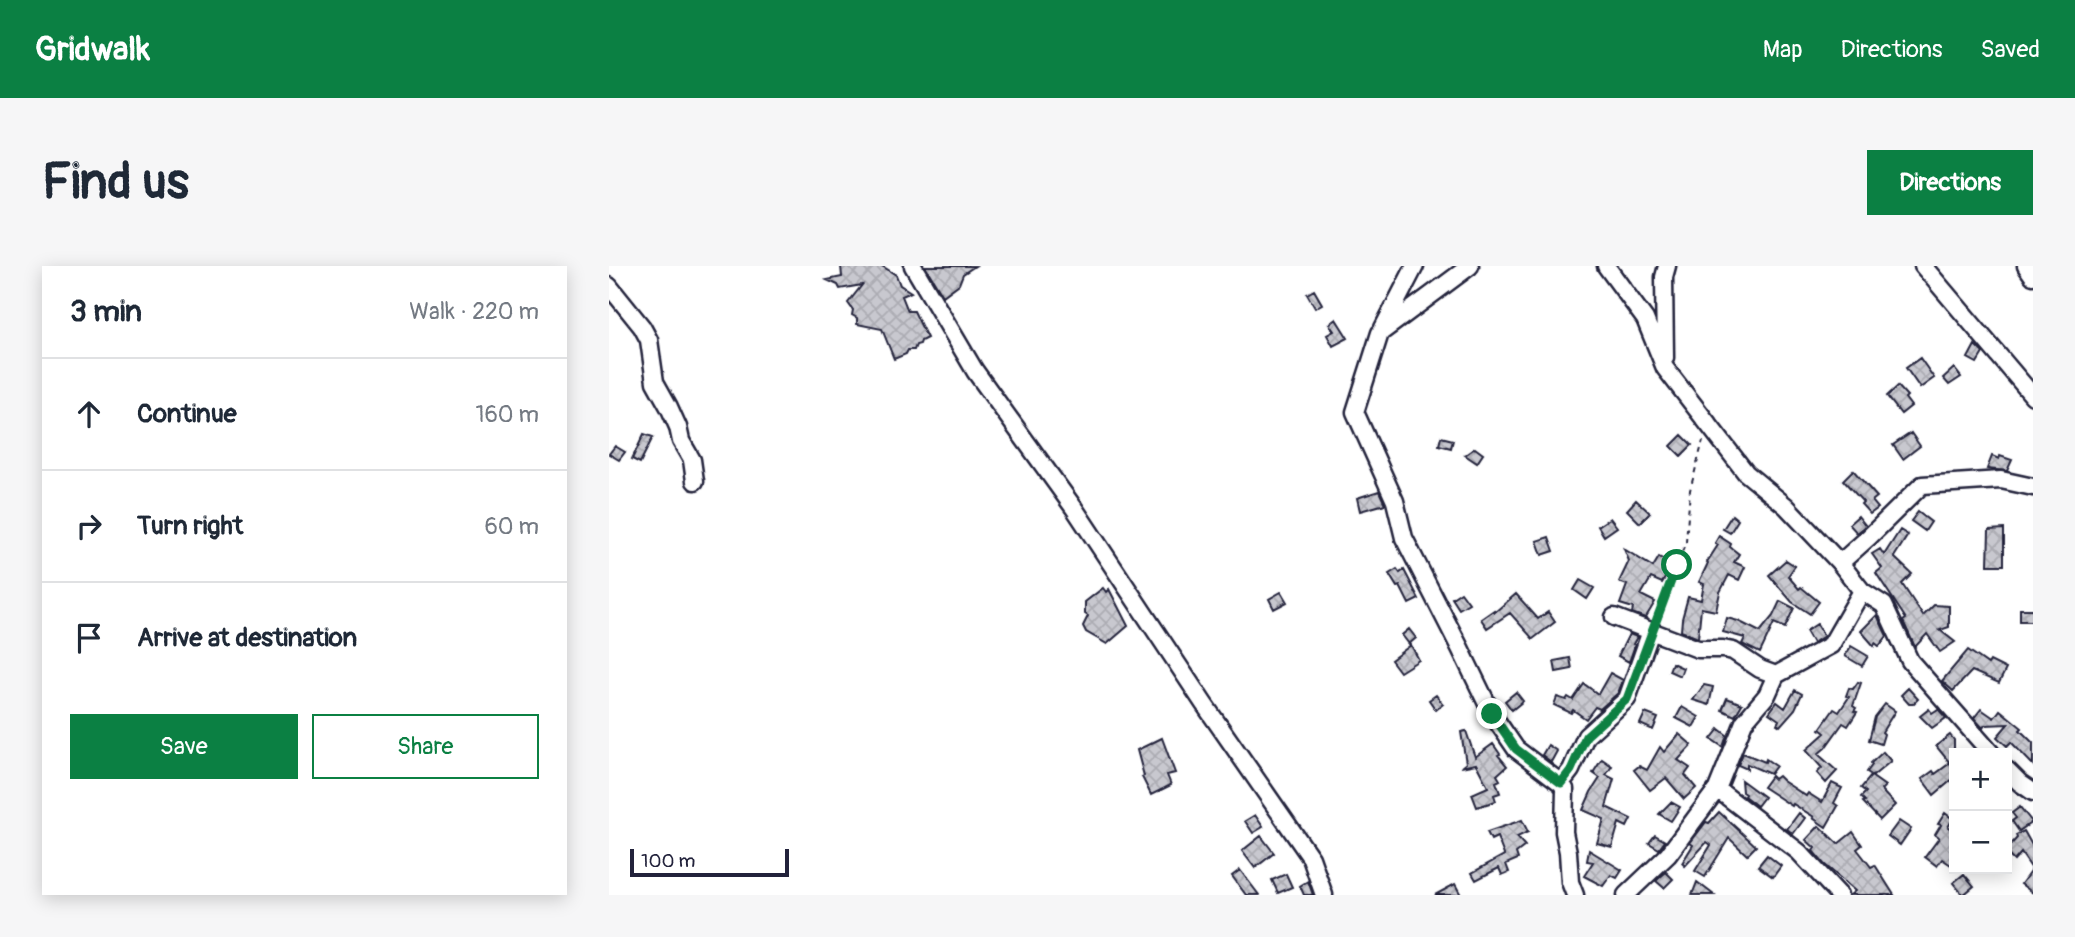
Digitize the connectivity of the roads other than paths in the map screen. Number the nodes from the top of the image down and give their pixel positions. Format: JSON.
{"nodes":[{"id":1,"x":913,"y":266,"type":"edge"},
{"id":2,"x":1415,"y":266,"type":"edge"},
{"id":3,"x":1470,"y":266,"type":"edge"},
{"id":4,"x":1607,"y":266,"type":"edge"},
{"id":5,"x":1667,"y":266,"type":"edge"},
{"id":6,"x":1923,"y":266,"type":"edge"},
{"id":7,"x":2025,"y":266,"type":"edge"},
{"id":8,"x":2033,"y":276,"type":"edge"},
{"id":9,"x":609,"y":286,"type":"edge"},
{"id":10,"x":1380,"y":333,"type":"junction"},
{"id":11,"x":1665,"y":368,"type":"junction"},
{"id":12,"x":2033,"y":396,"type":"edge"},
{"id":13,"x":695,"y":481,"type":"dead end"},
{"id":14,"x":2033,"y":487,"type":"edge"},
{"id":15,"x":1840,"y":563,"type":"junction"},
{"id":16,"x":1862,"y":591,"type":"junction"},
{"id":17,"x":1614,"y":617,"type":"dead end"},
{"id":18,"x":1651,"y":631,"type":"junction"},
{"id":19,"x":1776,"y":675,"type":"junction"},
{"id":20,"x":1987,"y":748,"type":"edge"},
{"id":21,"x":2012,"y":775,"type":"edge"},
{"id":22,"x":1561,"y":783,"type":"junction"},
{"id":23,"x":1717,"y":789,"type":"junction"},
{"id":24,"x":2033,"y":792,"type":"edge"},
{"id":25,"x":1324,"y":895,"type":"edge"},
{"id":26,"x":1575,"y":895,"type":"edge"},
{"id":27,"x":1626,"y":895,"type":"edge"},
{"id":28,"x":1839,"y":895,"type":"edge"}],
"edges":[{"from":1,"to":25,"type":"street"},
{"from":2,"to":10,"type":"street"},
{"from":3,"to":10,"type":"street"},
{"from":4,"to":11,"type":"street"},
{"from":5,"to":11,"type":"street"},
{"from":6,"to":12,"type":"street"},
{"from":7,"to":8,"type":"street"},
{"from":9,"to":13,"type":"street"},
{"from":10,"to":22,"type":"street"},
{"from":11,"to":15,"type":"street"},
{"from":14,"to":15,"type":"street"},
{"from":15,"to":16,"type":"street"},
{"from":16,"to":19,"type":"street"},
{"from":16,"to":20,"type":"street"},
{"from":17,"to":18,"type":"street"},
{"from":18,"to":19,"type":"street"},
{"from":18,"to":22,"type":"street"},
{"from":19,"to":23,"type":"street"},
{"from":21,"to":24,"type":"street"},
{"from":22,"to":26,"type":"street"},
{"from":23,"to":27,"type":"street"},
{"from":23,"to":28,"type":"street"}]}
